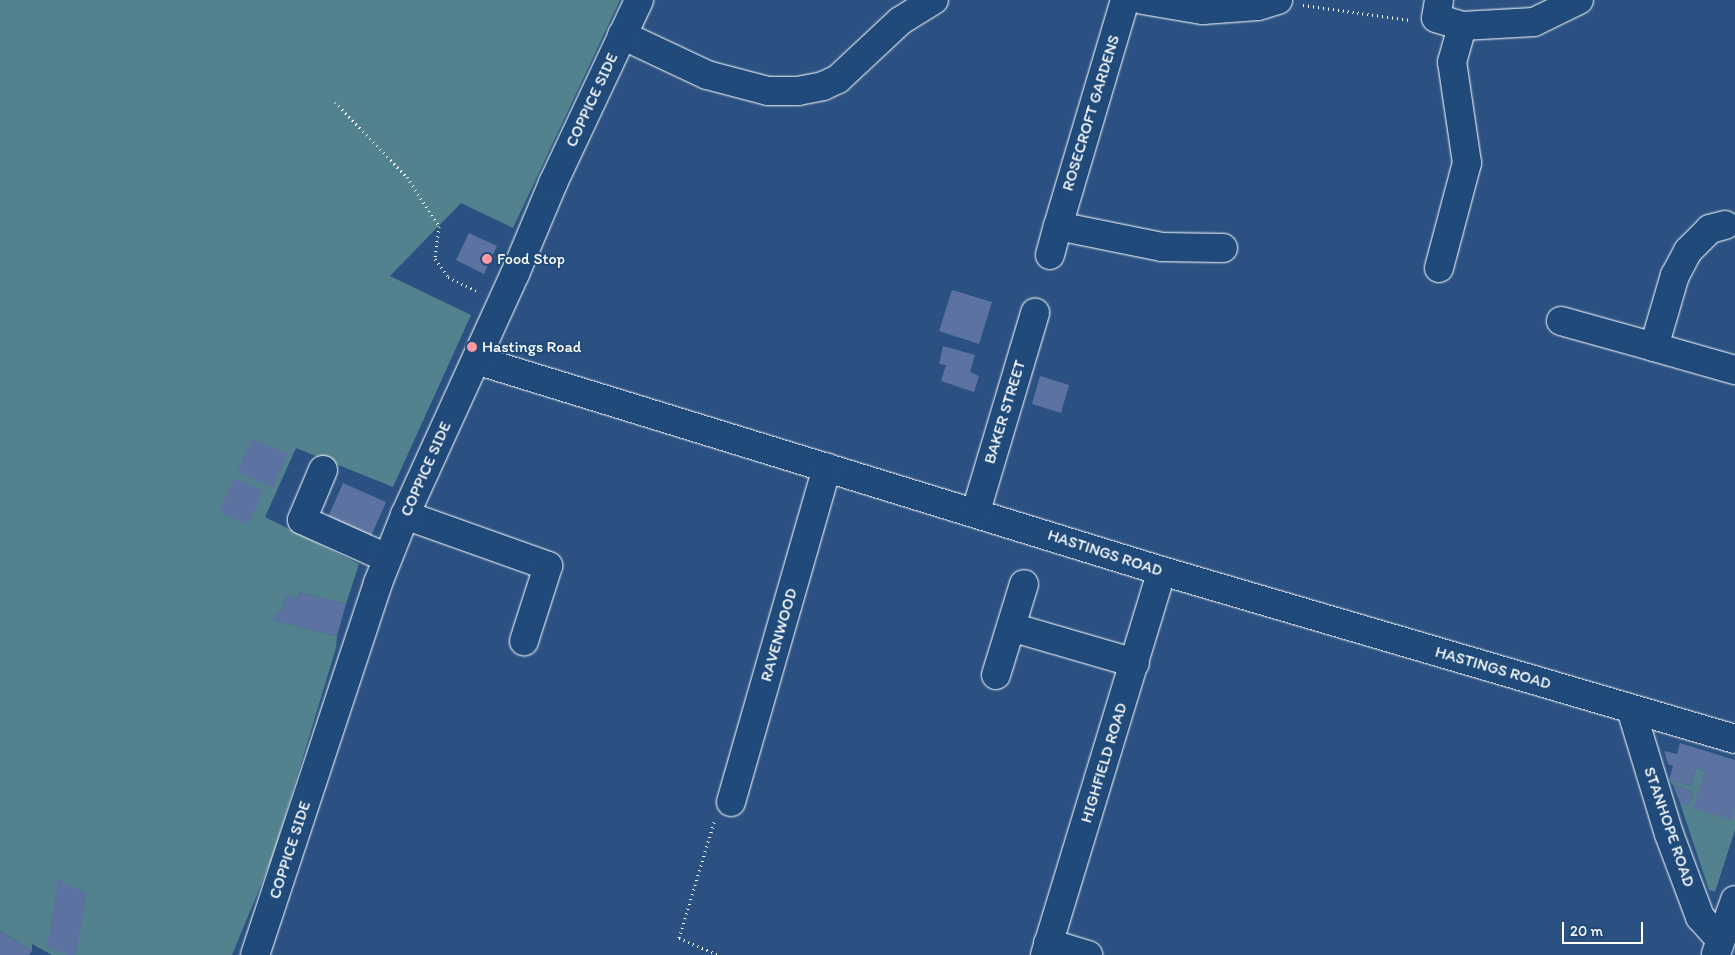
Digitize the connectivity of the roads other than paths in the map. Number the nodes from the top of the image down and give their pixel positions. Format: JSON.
{"nodes":[{"id":1,"x":639,"y":0,"type":"edge"},
{"id":2,"x":934,"y":0,"type":"edge"},
{"id":3,"x":1125,"y":0,"type":"edge"},
{"id":4,"x":1143,"y":0,"type":"edge"},
{"id":5,"x":1278,"y":0,"type":"edge"},
{"id":6,"x":1579,"y":0,"type":"edge"},
{"id":7,"x":1438,"y":9,"type":"edge"},
{"id":8,"x":1462,"y":26,"type":"junction"},
{"id":9,"x":622,"y":35,"type":"junction"},
{"id":10,"x":1725,"y":224,"type":"dead end"},
{"id":11,"x":1058,"y":226,"type":"junction"},
{"id":12,"x":1223,"y":248,"type":"dead end"},
{"id":13,"x":1050,"y":255,"type":"dead end"},
{"id":14,"x":1439,"y":268,"type":"dead end"},
{"id":15,"x":1035,"y":313,"type":"dead end"},
{"id":16,"x":1560,"y":322,"type":"dead end"},
{"id":17,"x":1654,"y":347,"type":"junction"},
{"id":18,"x":476,"y":360,"type":"junction"},
{"id":19,"x":1735,"y":370,"type":"edge"},
{"id":20,"x":827,"y":467,"type":"junction"},
{"id":21,"x":323,"y":470,"type":"dead end"},
{"id":22,"x":976,"y":511,"type":"junction"},
{"id":23,"x":405,"y":515,"type":"junction"},
{"id":24,"x":388,"y":558,"type":"junction"},
{"id":25,"x":1162,"y":571,"type":"junction"},
{"id":26,"x":1024,"y":584,"type":"dead end"},
{"id":27,"x":1011,"y":627,"type":"junction"},
{"id":28,"x":524,"y":641,"type":"dead end"},
{"id":29,"x":1135,"y":663,"type":"junction"},
{"id":30,"x":996,"y":675,"type":"dead end"},
{"id":31,"x":1631,"y":709,"type":"junction"},
{"id":32,"x":1735,"y":739,"type":"edge"},
{"id":33,"x":731,"y":802,"type":"road end"},
{"id":34,"x":1735,"y":900,"type":"edge"},
{"id":35,"x":1718,"y":947,"type":"edge"},
{"id":36,"x":1046,"y":949,"type":"edge"},
{"id":37,"x":255,"y":955,"type":"edge"},
{"id":38,"x":1088,"y":955,"type":"edge"}],
"edges":[{"from":1,"to":9,"type":"street","name":"COPPICE SIDE"},
{"from":2,"to":9,"type":"street"},
{"from":3,"to":11,"type":"street","name":"ROSECROFT GARDENS"},
{"from":4,"to":5,"type":"street"},
{"from":6,"to":8,"type":"street"},
{"from":7,"to":8,"type":"street"},
{"from":8,"to":14,"type":"street"},
{"from":9,"to":18,"type":"street","name":"COPPICE SIDE"},
{"from":10,"to":17,"type":"street"},
{"from":11,"to":12,"type":"street"},
{"from":11,"to":13,"type":"street","name":"ROSECROFT GARDENS"},
{"from":15,"to":22,"type":"street","name":"BAKER STREET"},
{"from":16,"to":17,"type":"street"},
{"from":17,"to":19,"type":"street"},
{"from":18,"to":20,"type":"street","name":"HASTINGS ROAD"},
{"from":18,"to":23,"type":"street","name":"COPPICE SIDE"},
{"from":20,"to":22,"type":"street","name":"HASTINGS ROAD"},
{"from":20,"to":33,"type":"street","name":"RAVENWOOD"},
{"from":21,"to":24,"type":"street"},
{"from":22,"to":25,"type":"street","name":"HASTINGS ROAD"},
{"from":23,"to":24,"type":"street","name":"COPPICE SIDE"},
{"from":23,"to":28,"type":"street"},
{"from":24,"to":37,"type":"street","name":"COPPICE SIDE"},
{"from":25,"to":29,"type":"street","name":"HIGHFIELD ROAD"},
{"from":25,"to":31,"type":"street","name":"HASTINGS ROAD"},
{"from":26,"to":27,"type":"street"},
{"from":27,"to":29,"type":"street"},
{"from":27,"to":30,"type":"street"},
{"from":29,"to":36,"type":"street","name":"HIGHFIELD ROAD"},
{"from":31,"to":32,"type":"street","name":"HASTINGS ROAD"},
{"from":31,"to":35,"type":"street","name":"STANHOPE ROAD"},
{"from":34,"to":35,"type":"street"},
{"from":36,"to":38,"type":"street"}]}
